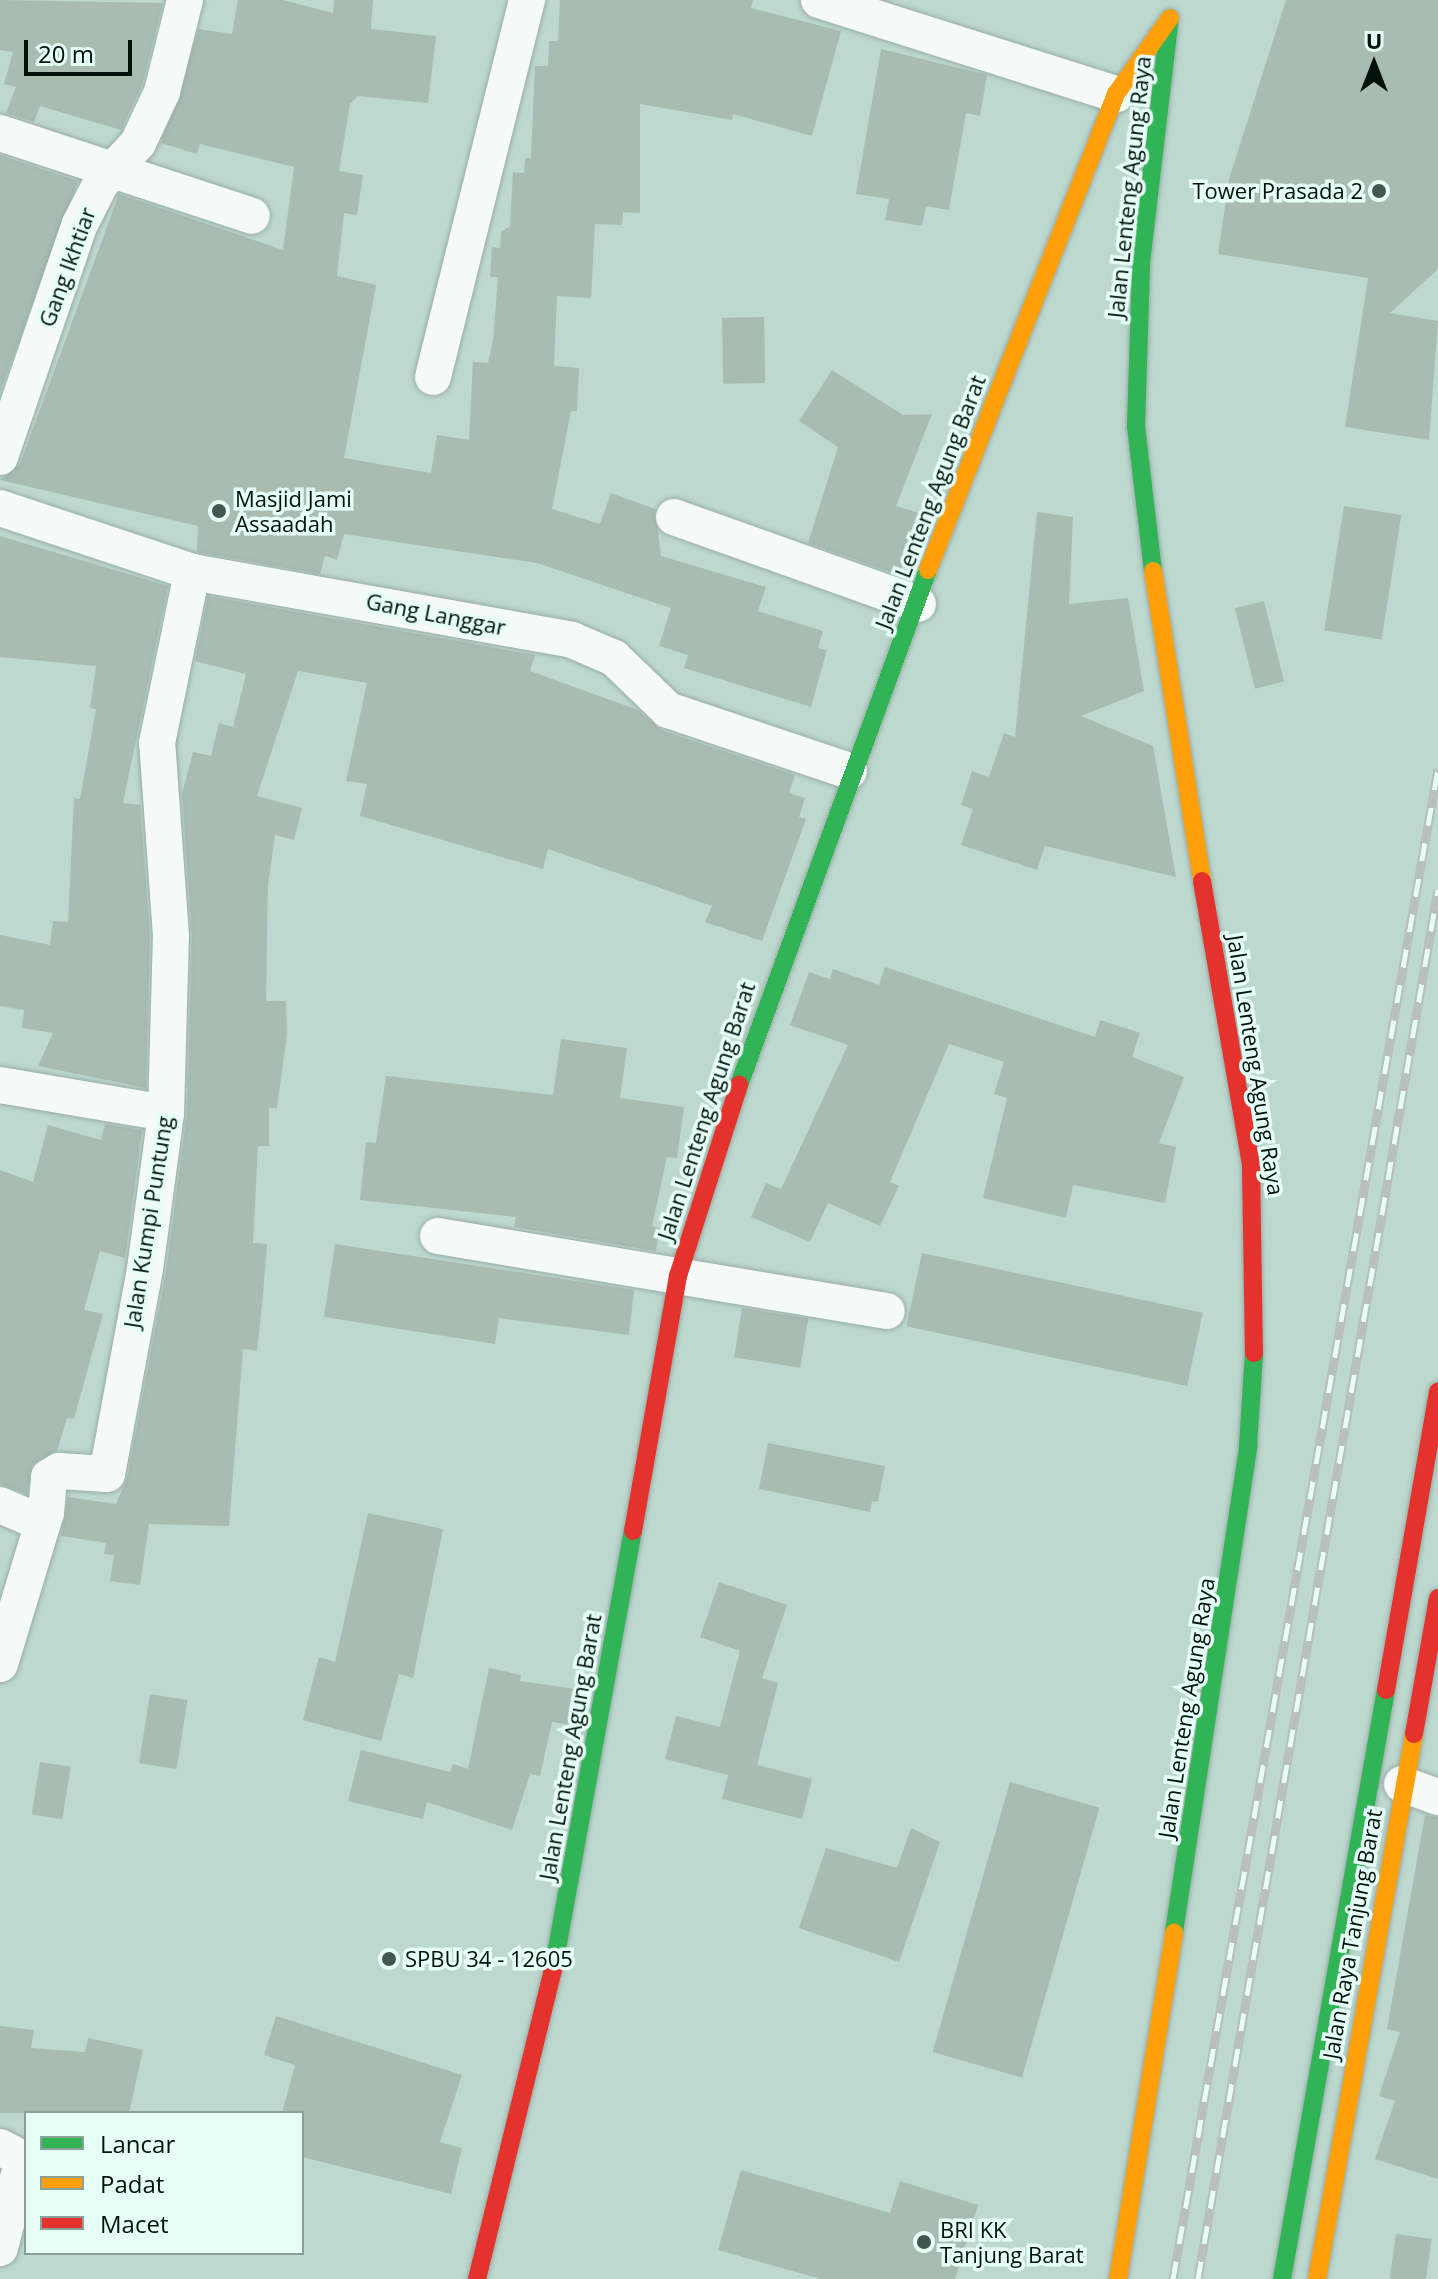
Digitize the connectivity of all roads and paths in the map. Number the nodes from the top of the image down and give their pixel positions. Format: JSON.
{"nodes":[{"id":1,"x":185,"y":0,"type":"edge"},
{"id":2,"x":527,"y":0,"type":"edge"},
{"id":3,"x":819,"y":0,"type":"edge"},
{"id":4,"x":1172,"y":9,"type":"edge"},
{"id":5,"x":1116,"y":94,"type":"junction"},
{"id":6,"x":0,"y":133,"type":"edge"},
{"id":7,"x":109,"y":172,"type":"junction"},
{"id":8,"x":252,"y":216,"type":"dead end"},
{"id":9,"x":433,"y":377,"type":"dead end"},
{"id":10,"x":0,"y":457,"type":"edge"},
{"id":11,"x":0,"y":508,"type":"edge"},
{"id":12,"x":674,"y":517,"type":"dead end"},
{"id":13,"x":192,"y":572,"type":"junction"},
{"id":14,"x":918,"y":604,"type":"junction"},
{"id":15,"x":849,"y":771,"type":"junction"},
{"id":16,"x":0,"y":1085,"type":"edge"},
{"id":17,"x":166,"y":1113,"type":"junction"},
{"id":18,"x":438,"y":1236,"type":"dead end"},
{"id":19,"x":678,"y":1276,"type":"junction"},
{"id":20,"x":887,"y":1311,"type":"dead end"},
{"id":21,"x":1438,"y":1392,"type":"edge"},
{"id":22,"x":0,"y":1505,"type":"edge"},
{"id":23,"x":42,"y":1523,"type":"junction"},
{"id":24,"x":1438,"y":1598,"type":"edge"},
{"id":25,"x":0,"y":1664,"type":"edge"},
{"id":26,"x":1402,"y":1784,"type":"junction"},
{"id":27,"x":1438,"y":1797,"type":"edge"},
{"id":28,"x":11,"y":2151,"type":"edge"},
{"id":29,"x":0,"y":2248,"type":"edge"},
{"id":30,"x":477,"y":2279,"type":"edge"},
{"id":31,"x":1118,"y":2279,"type":"edge"},
{"id":32,"x":1282,"y":2279,"type":"edge"},
{"id":33,"x":1317,"y":2279,"type":"edge"}],
"edges":[{"from":1,"to":7,"type":"street","name":"Gang Ikhtiar"},
{"from":2,"to":9,"type":"street"},
{"from":3,"to":5,"type":"street"},
{"from":4,"to":5,"type":"main road","name":"Jalan Lenteng Agung Barat"},
{"from":4,"to":31,"type":"main road","name":"Jalan Lenteng Agung Raya"},
{"from":5,"to":14,"type":"main road","name":"Jalan Lenteng Agung Barat"},
{"from":6,"to":7,"type":"street"},
{"from":7,"to":8,"type":"street"},
{"from":7,"to":10,"type":"street","name":"Gang Ikhtiar"},
{"from":11,"to":13,"type":"street","name":"Gang Langgar"},
{"from":12,"to":14,"type":"street"},
{"from":13,"to":15,"type":"street","name":"Gang Langgar"},
{"from":13,"to":17,"type":"street","name":"Jalan Kumpi Puntung"},
{"from":14,"to":15,"type":"main road","name":"Jalan Lenteng Agung Barat"},
{"from":15,"to":19,"type":"main road","name":"Jalan Lenteng Agung Barat"},
{"from":16,"to":17,"type":"street"},
{"from":17,"to":23,"type":"street","name":"Jalan Kumpi Puntung"},
{"from":18,"to":19,"type":"street"},
{"from":19,"to":20,"type":"street"},
{"from":19,"to":30,"type":"main road","name":"Jalan Lenteng Agung Barat"},
{"from":21,"to":32,"type":"main road"},
{"from":22,"to":23,"type":"street"},
{"from":23,"to":25,"type":"street","name":"Jalan Kumpi Puntung"},
{"from":24,"to":26,"type":"main road","name":"Jalan Raya Tanjung Barat"},
{"from":26,"to":27,"type":"street"},
{"from":26,"to":33,"type":"main road","name":"Jalan Raya Tanjung Barat"},
{"from":28,"to":29,"type":"street"}]}
